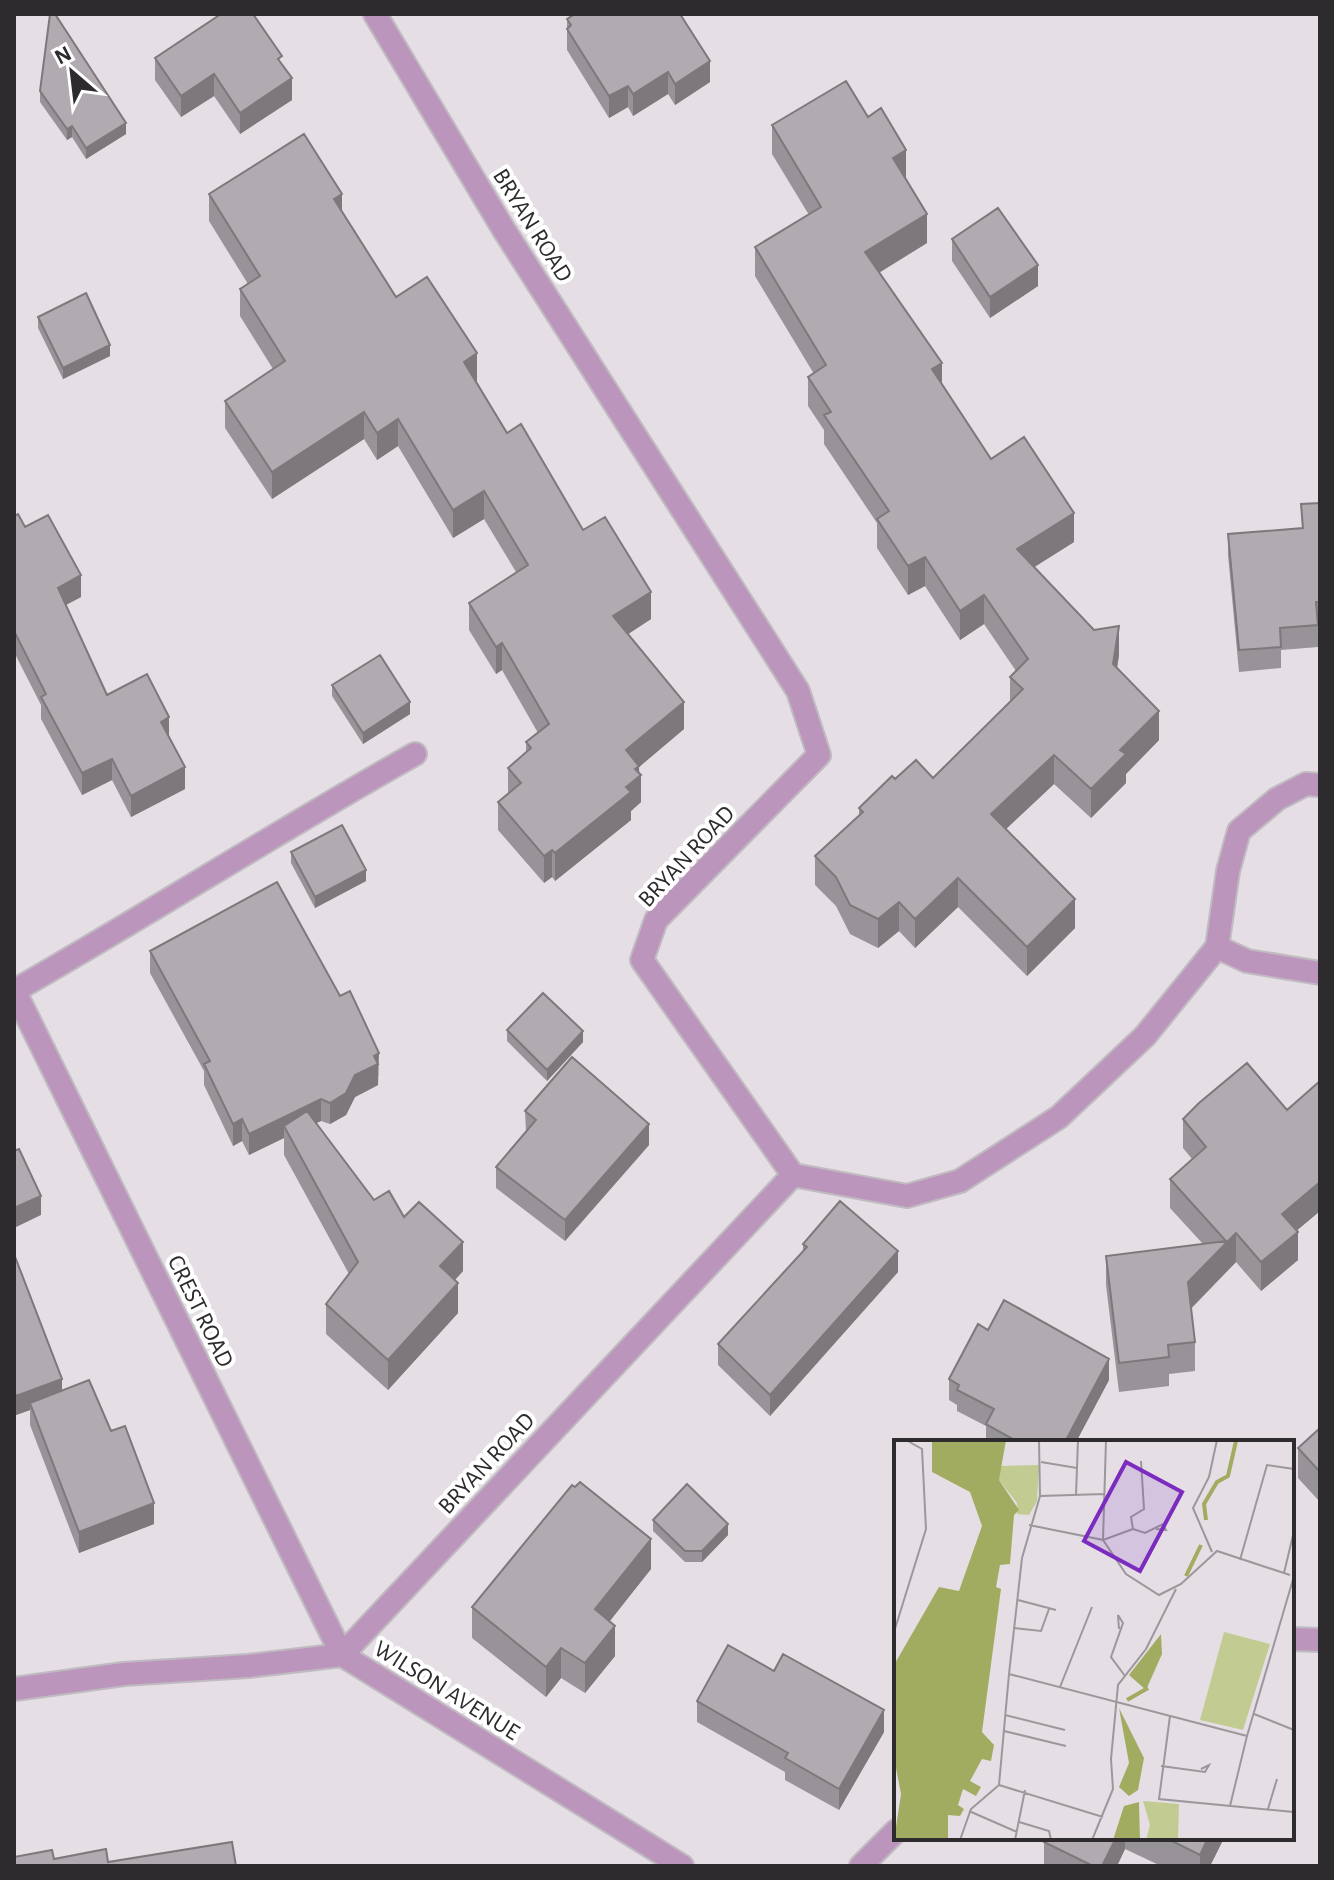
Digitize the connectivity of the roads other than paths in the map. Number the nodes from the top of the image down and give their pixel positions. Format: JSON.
{"nodes":[{"id":1,"x":375,"y":14,"type":"edge"},
{"id":2,"x":415,"y":754,"type":"dead end"},
{"id":3,"x":1320,"y":785,"type":"edge"},
{"id":4,"x":1217,"y":947,"type":"junction"},
{"id":5,"x":1320,"y":973,"type":"edge"},
{"id":6,"x":14,"y":990,"type":"edge"},
{"id":7,"x":793,"y":1175,"type":"junction"},
{"id":8,"x":1294,"y":1639,"type":"edge"},
{"id":9,"x":1320,"y":1640,"type":"edge"},
{"id":10,"x":342,"y":1655,"type":"junction"},
{"id":11,"x":14,"y":1689,"type":"edge"},
{"id":12,"x":894,"y":1833,"type":"edge"},
{"id":13,"x":682,"y":1866,"type":"edge"},
{"id":14,"x":861,"y":1866,"type":"edge"}],
"edges":[{"from":1,"to":7,"type":"street","name":"BRYAN ROAD"},
{"from":2,"to":6,"type":"street"},
{"from":3,"to":4,"type":"street"},
{"from":4,"to":5,"type":"street"},
{"from":4,"to":7,"type":"street"},
{"from":6,"to":10,"type":"street","name":"CREST ROAD"},
{"from":7,"to":10,"type":"street","name":"BRYAN ROAD"},
{"from":8,"to":9,"type":"street"},
{"from":10,"to":11,"type":"street","name":"WILSON AVENUE"},
{"from":10,"to":13,"type":"street","name":"WILSON AVENUE"},
{"from":12,"to":14,"type":"street"}]}
